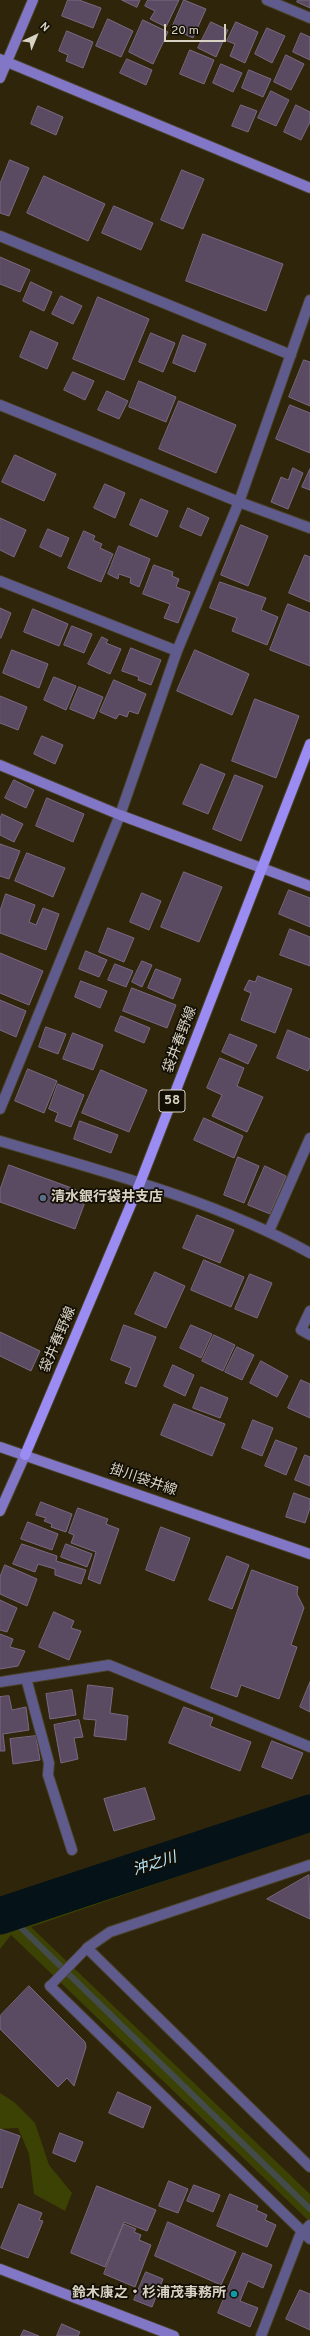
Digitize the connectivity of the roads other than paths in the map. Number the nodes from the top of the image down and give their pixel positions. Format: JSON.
{"nodes":[{"id":1,"x":33,"y":0,"type":"edge"},
{"id":2,"x":267,"y":0,"type":"edge"},
{"id":3,"x":310,"y":18,"type":"edge"},
{"id":4,"x":3,"y":60,"type":"edge"},
{"id":5,"x":0,"y":78,"type":"edge"},
{"id":6,"x":310,"y":188,"type":"edge"},
{"id":7,"x":0,"y":236,"type":"edge"},
{"id":8,"x":310,"y":300,"type":"edge"},
{"id":9,"x":291,"y":355,"type":"junction"},
{"id":10,"x":0,"y":405,"type":"edge"},
{"id":11,"x":239,"y":502,"type":"junction"},
{"id":12,"x":310,"y":528,"type":"edge"},
{"id":13,"x":0,"y":581,"type":"edge"},
{"id":14,"x":177,"y":652,"type":"junction"},
{"id":15,"x":310,"y":744,"type":"edge"},
{"id":16,"x":0,"y":765,"type":"edge"},
{"id":17,"x":120,"y":815,"type":"junction"},
{"id":18,"x":264,"y":867,"type":"junction"},
{"id":19,"x":310,"y":886,"type":"edge"},
{"id":20,"x":0,"y":1109,"type":"edge"},
{"id":21,"x":310,"y":1138,"type":"edge"},
{"id":22,"x":0,"y":1141,"type":"edge"},
{"id":23,"x":140,"y":1183,"type":"junction"},
{"id":24,"x":269,"y":1231,"type":"junction"},
{"id":25,"x":310,"y":1253,"type":"edge"},
{"id":26,"x":310,"y":1311,"type":"edge"},
{"id":27,"x":310,"y":1335,"type":"edge"},
{"id":28,"x":0,"y":1447,"type":"edge"},
{"id":29,"x":26,"y":1455,"type":"junction"},
{"id":30,"x":0,"y":1511,"type":"edge"},
{"id":31,"x":310,"y":1554,"type":"edge"},
{"id":32,"x":26,"y":1678,"type":"junction"},
{"id":33,"x":0,"y":1682,"type":"edge"},
{"id":34,"x":310,"y":1747,"type":"edge"},
{"id":35,"x":72,"y":1850,"type":"dead end"},
{"id":36,"x":310,"y":1865,"type":"edge"},
{"id":37,"x":87,"y":1948,"type":"junction"},
{"id":38,"x":53,"y":1983,"type":"joint"},
{"id":39,"x":310,"y":2167,"type":"edge"},
{"id":40,"x":307,"y":2231,"type":"edge"},
{"id":41,"x":0,"y":2269,"type":"edge"},
{"id":42,"x":174,"y":2336,"type":"edge"},
{"id":43,"x":261,"y":2336,"type":"edge"}],
"edges":[{"from":1,"to":4,"type":"street"},
{"from":2,"to":3,"type":"street"},
{"from":4,"to":5,"type":"street"},
{"from":4,"to":6,"type":"street"},
{"from":7,"to":9,"type":"street"},
{"from":8,"to":9,"type":"street"},
{"from":9,"to":11,"type":"street"},
{"from":10,"to":11,"type":"street"},
{"from":11,"to":12,"type":"street"},
{"from":11,"to":14,"type":"street"},
{"from":13,"to":14,"type":"street"},
{"from":14,"to":17,"type":"street"},
{"from":15,"to":18,"type":"main road","name":"袋井春野線","number":"58"},
{"from":16,"to":17,"type":"street"},
{"from":17,"to":18,"type":"street"},
{"from":17,"to":20,"type":"street"},
{"from":18,"to":19,"type":"street"},
{"from":18,"to":23,"type":"main road","name":"袋井春野線","number":"58"},
{"from":21,"to":24,"type":"street"},
{"from":22,"to":23,"type":"street"},
{"from":23,"to":24,"type":"street"},
{"from":23,"to":29,"type":"main road","name":"袋井春野線","number":"58"},
{"from":24,"to":25,"type":"street"},
{"from":26,"to":27,"type":"street"},
{"from":28,"to":29,"type":"street","name":"掛川袋井線"},
{"from":29,"to":30,"type":"street"},
{"from":29,"to":31,"type":"street","name":"掛川袋井線"},
{"from":32,"to":33,"type":"street"},
{"from":32,"to":34,"type":"street"},
{"from":32,"to":35,"type":"street"},
{"from":36,"to":37,"type":"street"},
{"from":37,"to":38,"type":"lane"},
{"from":37,"to":39,"type":"street"},
{"from":38,"to":40,"type":"street"},
{"from":40,"to":43,"type":"street"},
{"from":41,"to":42,"type":"street"}]}
